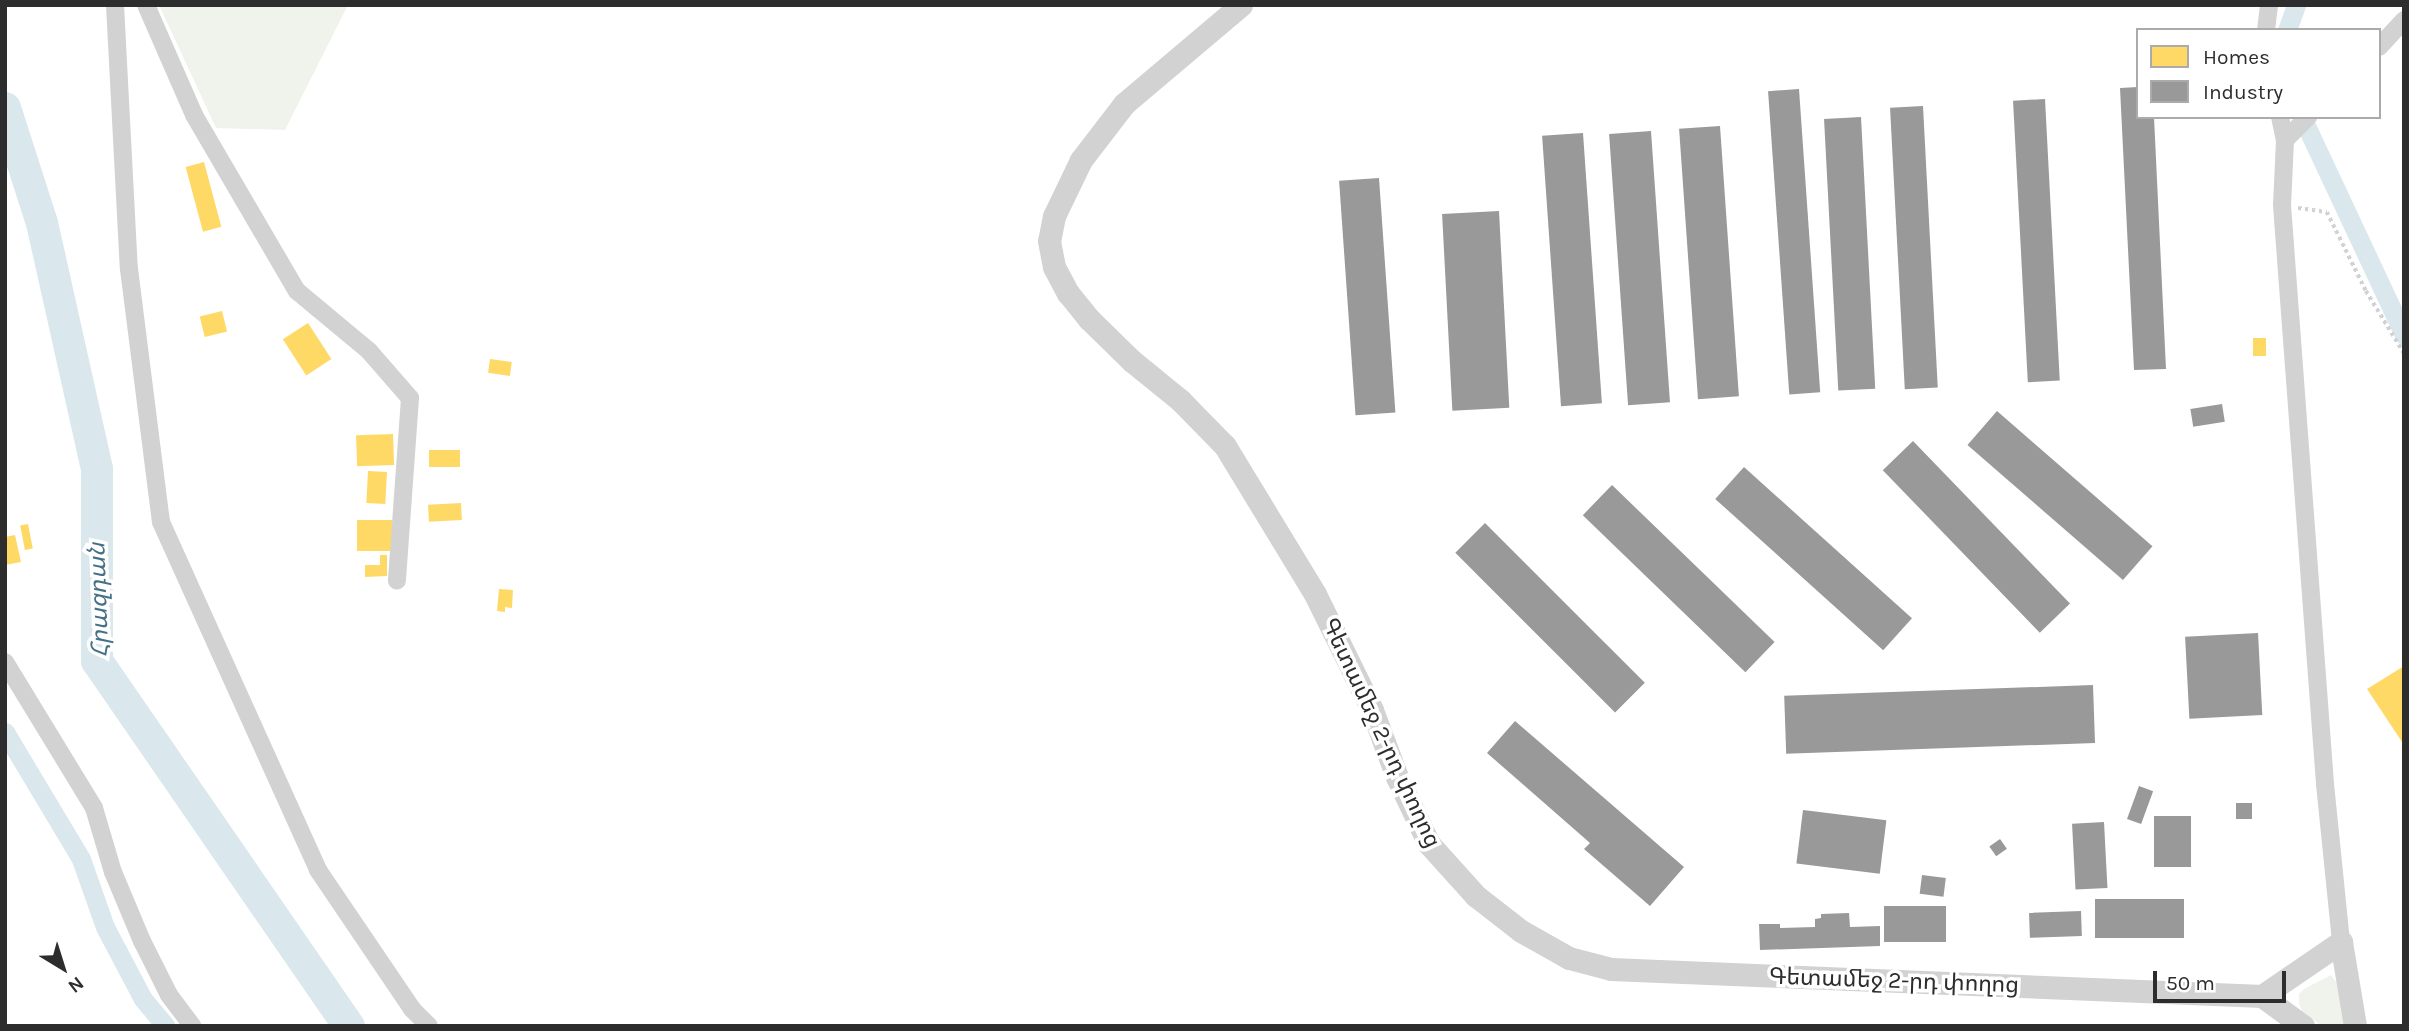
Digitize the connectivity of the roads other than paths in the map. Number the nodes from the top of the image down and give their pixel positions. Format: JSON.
{"nodes":[{"id":1,"x":115,"y":5,"type":"edge"},
{"id":2,"x":146,"y":5,"type":"edge"},
{"id":3,"x":1241,"y":5,"type":"edge"},
{"id":4,"x":2269,"y":5,"type":"edge"},
{"id":5,"x":2404,"y":20,"type":"edge"},
{"id":6,"x":2266,"y":28,"type":"edge"},
{"id":7,"x":2381,"y":45,"type":"edge"},
{"id":8,"x":2281,"y":119,"type":"edge"},
{"id":9,"x":2306,"y":119,"type":"edge"},
{"id":10,"x":2286,"y":140,"type":"junction"},
{"id":11,"x":397,"y":581,"type":"dead end"},
{"id":12,"x":5,"y":662,"type":"edge"},
{"id":13,"x":2341,"y":942,"type":"junction"},
{"id":14,"x":2262,"y":996,"type":"junction"},
{"id":15,"x":192,"y":1026,"type":"edge"},
{"id":16,"x":429,"y":1026,"type":"edge"},
{"id":17,"x":2303,"y":1026,"type":"edge"},
{"id":18,"x":2356,"y":1026,"type":"edge"}],
"edges":[{"from":1,"to":16,"type":"street"},
{"from":2,"to":11,"type":"street"},
{"from":3,"to":14,"type":"street","name":"Գետամեջ 2-րդ փողոց"},
{"from":4,"to":6,"type":"street"},
{"from":5,"to":7,"type":"street"},
{"from":8,"to":10,"type":"street"},
{"from":9,"to":10,"type":"street"},
{"from":10,"to":13,"type":"street"},
{"from":12,"to":15,"type":"street"},
{"from":13,"to":14,"type":"street"},
{"from":13,"to":18,"type":"street"},
{"from":14,"to":17,"type":"street"}]}
